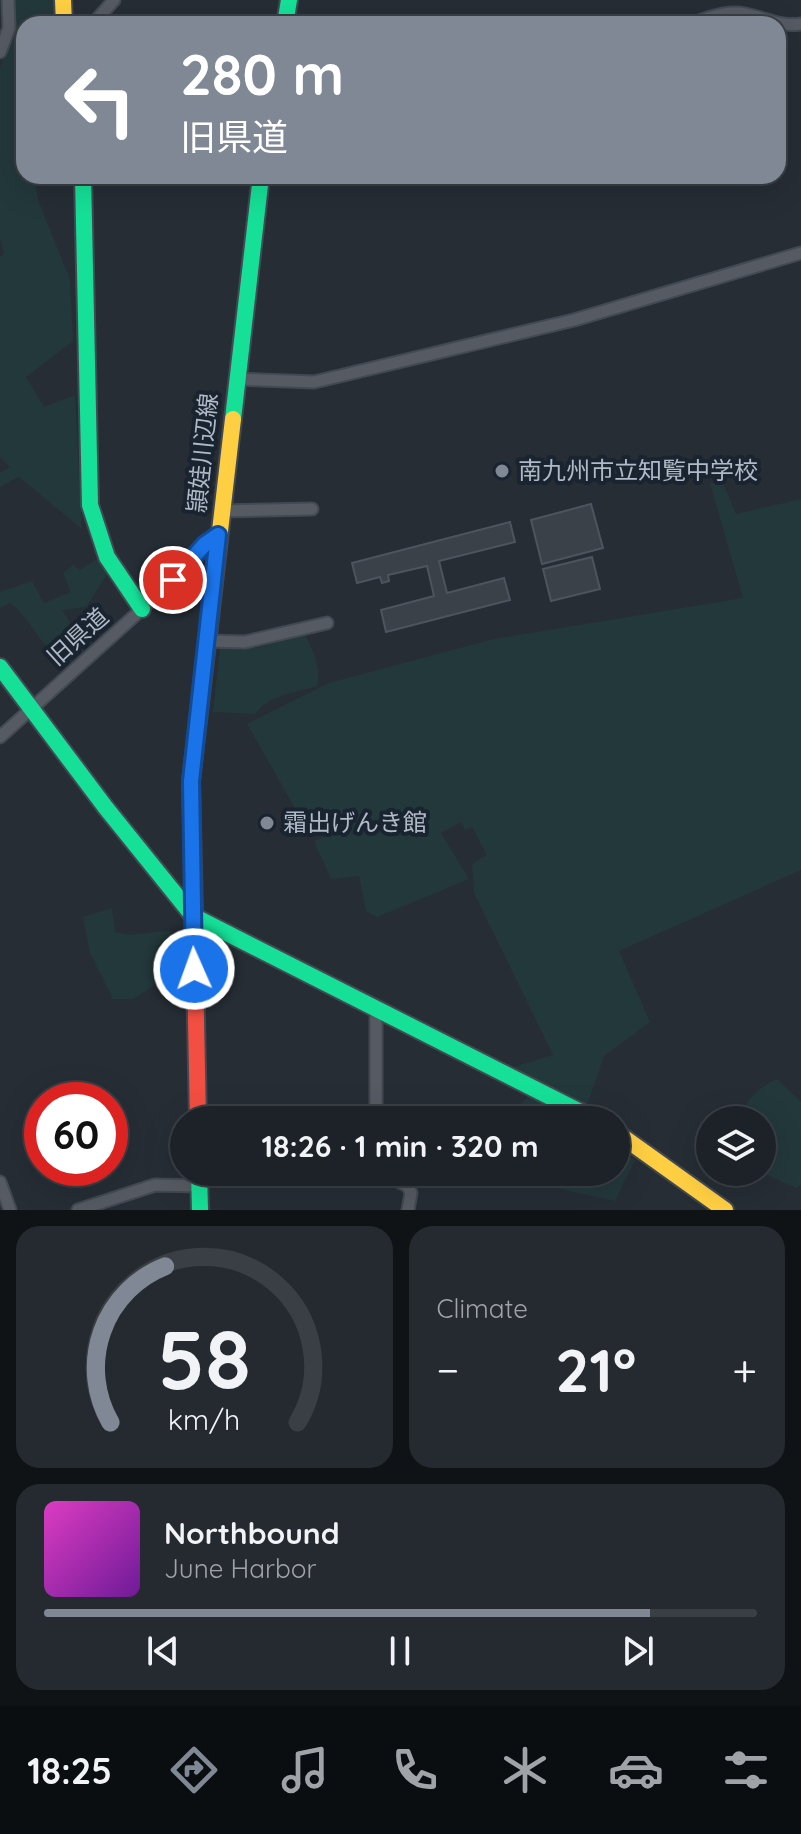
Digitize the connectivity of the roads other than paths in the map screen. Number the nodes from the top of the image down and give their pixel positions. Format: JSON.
{"nodes":[{"id":1,"x":8,"y":0,"type":"edge"},
{"id":2,"x":114,"y":0,"type":"edge"},
{"id":3,"x":100,"y":16,"type":"edge"},
{"id":4,"x":716,"y":16,"type":"edge"},
{"id":5,"x":754,"y":16,"type":"edge"},
{"id":6,"x":0,"y":52,"type":"edge"},
{"id":7,"x":83,"y":184,"type":"edge"},
{"id":8,"x":260,"y":184,"type":"edge"},
{"id":9,"x":801,"y":253,"type":"edge"},
{"id":10,"x":236,"y":379,"type":"junction"},
{"id":11,"x":312,"y":509,"type":"dead end"},
{"id":12,"x":221,"y":511,"type":"junction"},
{"id":13,"x":218,"y":535,"type":"junction"},
{"id":14,"x":142,"y":609,"type":"junction"},
{"id":15,"x":327,"y":623,"type":"dead end"},
{"id":16,"x":207,"y":641,"type":"junction"},
{"id":17,"x":0,"y":667,"type":"edge"},
{"id":18,"x":33,"y":709,"type":"junction"},
{"id":19,"x":0,"y":737,"type":"edge"},
{"id":20,"x":193,"y":916,"type":"junction"},
{"id":21,"x":376,"y":1011,"type":"junction"},
{"id":22,"x":198,"y":1106,"type":"edge"},
{"id":23,"x":376,"y":1106,"type":"edge"},
{"id":24,"x":568,"y":1106,"type":"edge"},
{"id":25,"x":630,"y":1142,"type":"edge"},
{"id":26,"x":0,"y":1182,"type":"edge"},
{"id":27,"x":170,"y":1183,"type":"edge"},
{"id":28,"x":199,"y":1186,"type":"edge"},
{"id":29,"x":408,"y":1186,"type":"edge"},
{"id":30,"x":10,"y":1210,"type":"edge"},
{"id":31,"x":78,"y":1210,"type":"edge"},
{"id":32,"x":200,"y":1210,"type":"edge"},
{"id":33,"x":408,"y":1210,"type":"edge"},
{"id":34,"x":725,"y":1210,"type":"edge"}],
"edges":[{"from":1,"to":6,"type":"street"},
{"from":2,"to":3,"type":"street"},
{"from":4,"to":5,"type":"street"},
{"from":7,"to":14,"type":"street"},
{"from":8,"to":10,"type":"street","name":"頴娃川辺線"},
{"from":9,"to":10,"type":"street"},
{"from":10,"to":12,"type":"street","name":"頴娃川辺線"},
{"from":11,"to":12,"type":"street"},
{"from":12,"to":13,"type":"street","name":"頴娃川辺線"},
{"from":13,"to":14,"type":"street","name":"旧県道"},
{"from":13,"to":16,"type":"street","name":"頴娃川辺線"},
{"from":14,"to":18,"type":"street","name":"旧県道"},
{"from":15,"to":16,"type":"street"},
{"from":16,"to":20,"type":"street","name":"頴娃川辺線"},
{"from":17,"to":18,"type":"street"},
{"from":18,"to":19,"type":"street","name":"旧県道"},
{"from":18,"to":20,"type":"street"},
{"from":20,"to":21,"type":"street"},
{"from":20,"to":22,"type":"street","name":"頴娃川辺線"},
{"from":21,"to":23,"type":"street"},
{"from":21,"to":24,"type":"street"},
{"from":25,"to":34,"type":"street"},
{"from":26,"to":30,"type":"street"},
{"from":27,"to":31,"type":"street"},
{"from":28,"to":32,"type":"street"},
{"from":29,"to":33,"type":"street"}]}
